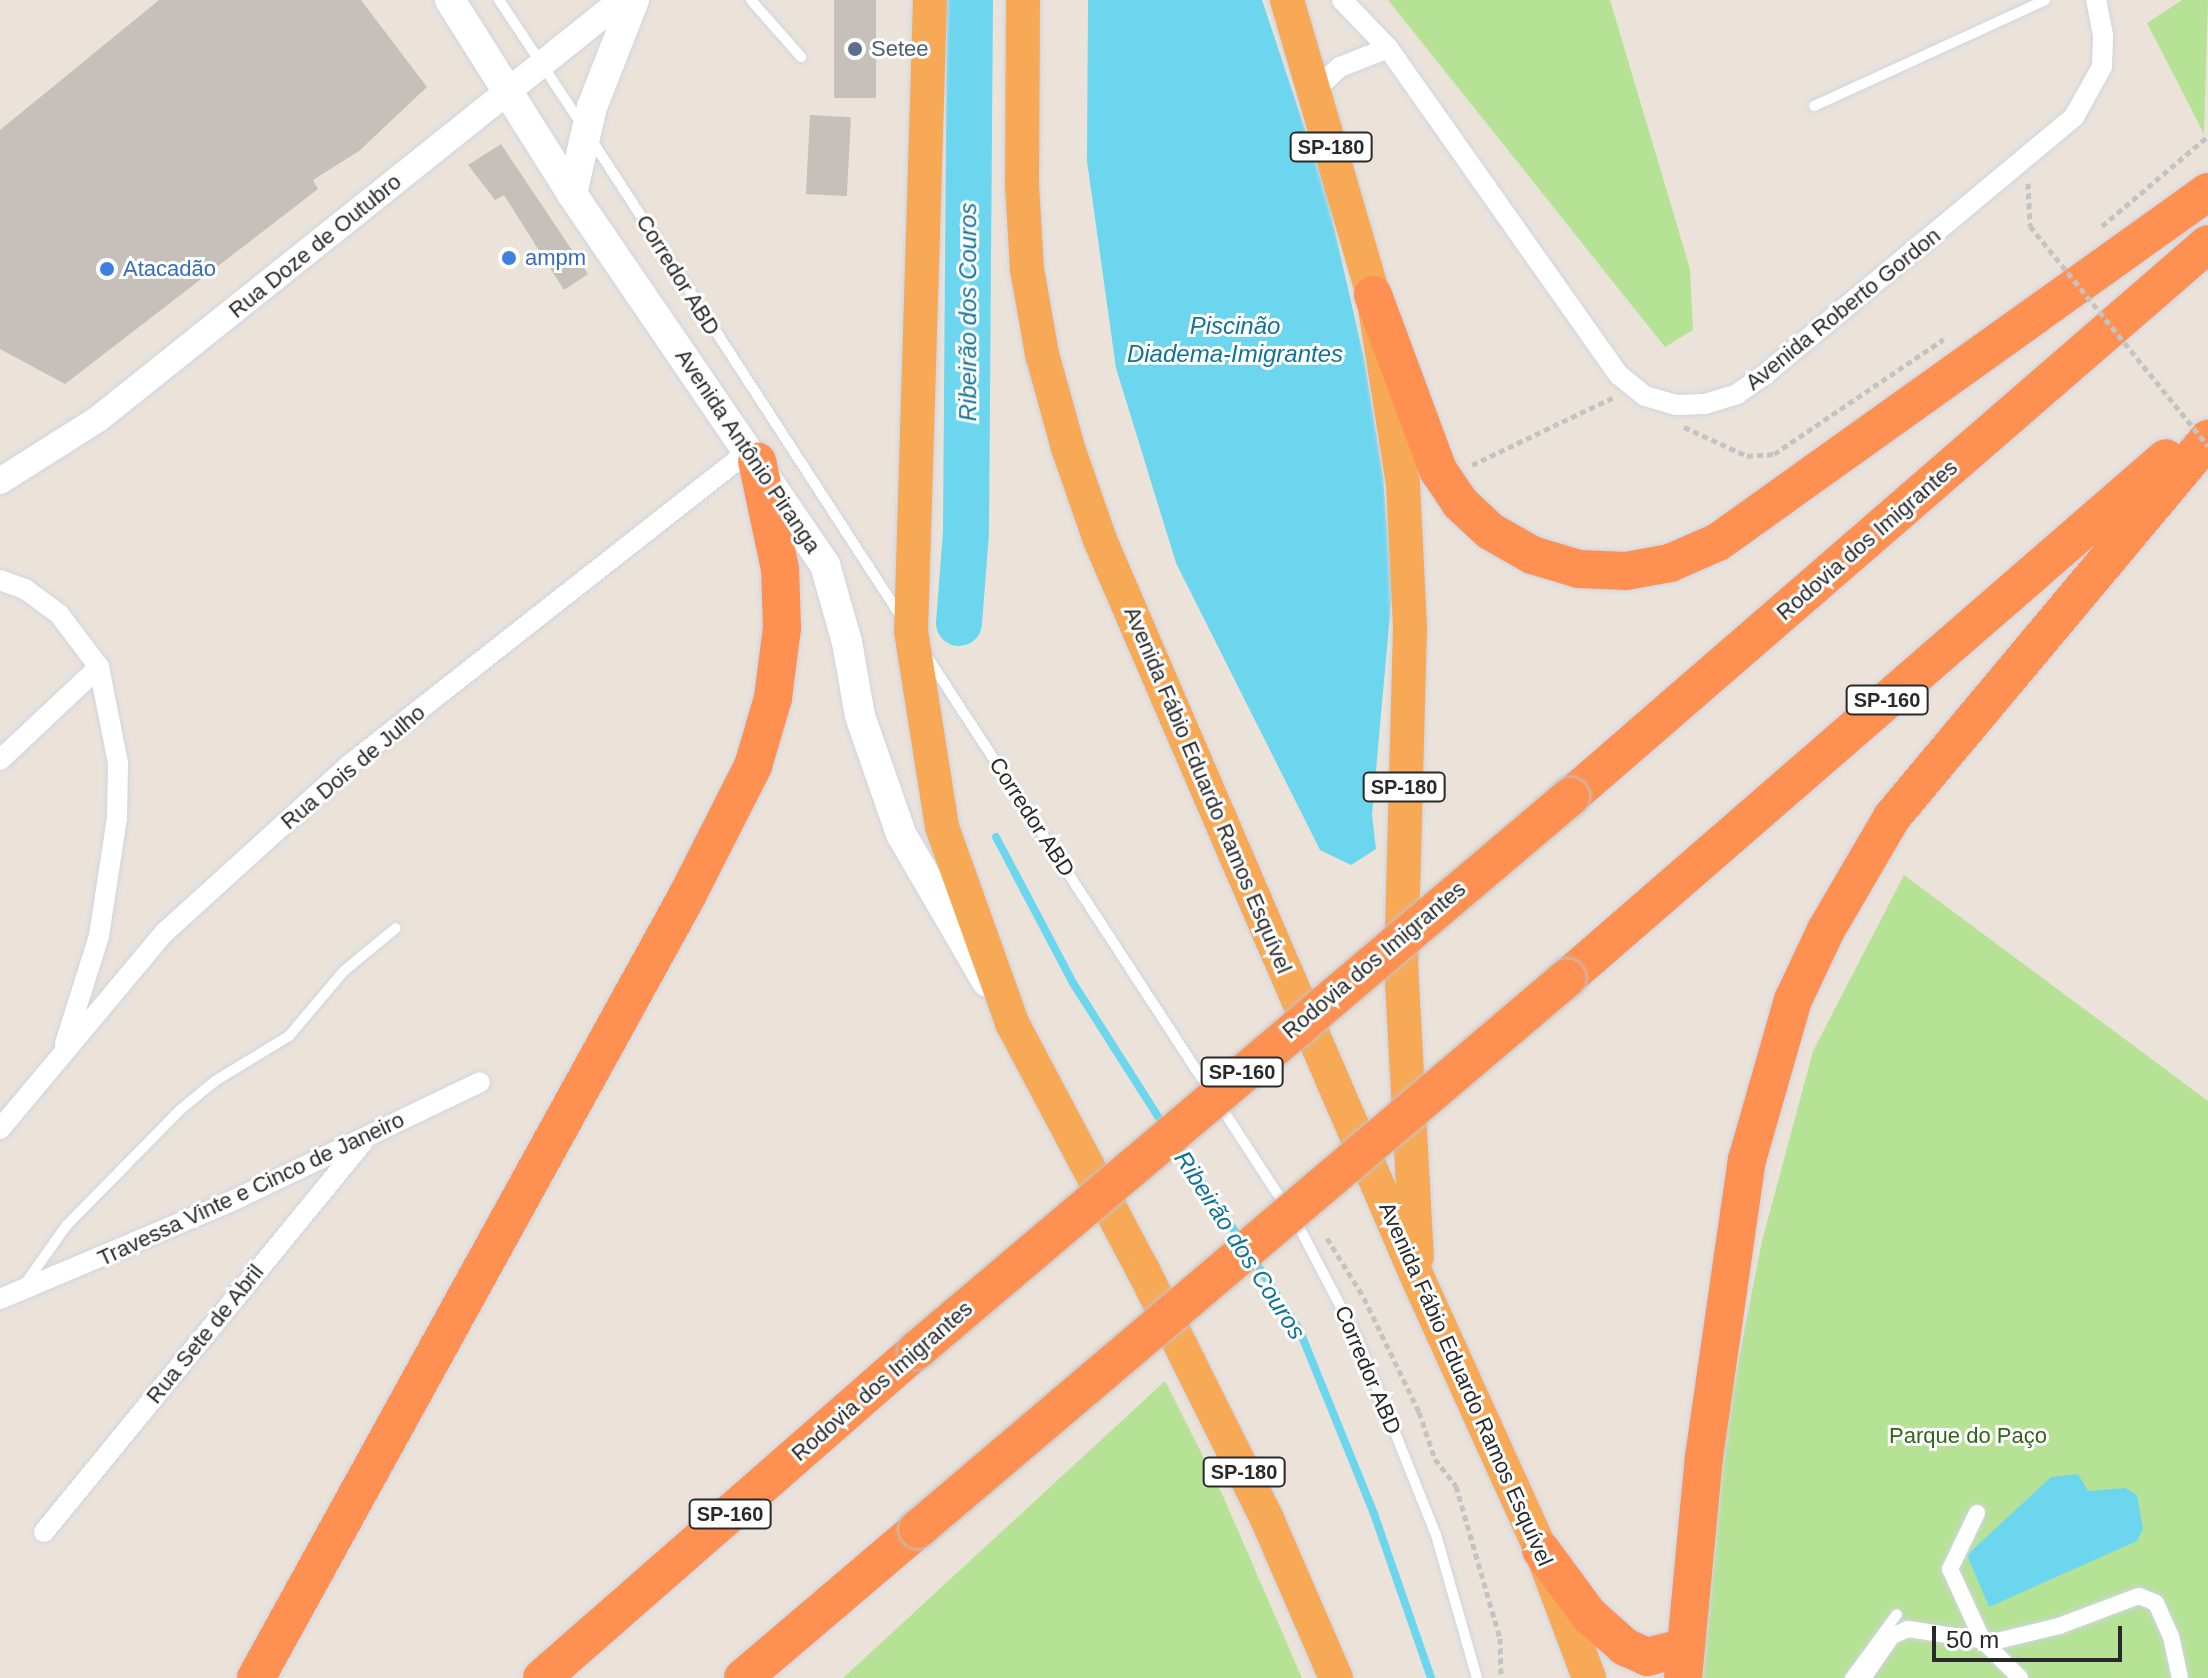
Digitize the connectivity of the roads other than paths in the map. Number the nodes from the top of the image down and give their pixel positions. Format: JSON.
{"nodes":[{"id":1,"x":450,"y":0,"type":"edge"},
{"id":2,"x":499,"y":0,"type":"edge"},
{"id":3,"x":622,"y":0,"type":"edge"},
{"id":4,"x":634,"y":0,"type":"edge"},
{"id":5,"x":751,"y":0,"type":"edge"},
{"id":6,"x":930,"y":0,"type":"edge"},
{"id":7,"x":1023,"y":0,"type":"edge"},
{"id":8,"x":1287,"y":0,"type":"edge"},
{"id":9,"x":1342,"y":0,"type":"edge"},
{"id":10,"x":2045,"y":0,"type":"edge"},
{"id":11,"x":2096,"y":0,"type":"edge"},
{"id":12,"x":1388,"y":48,"type":"junction"},
{"id":13,"x":801,"y":57,"type":"dead end"},
{"id":14,"x":539,"y":61,"type":"junction"},
{"id":15,"x":1315,"y":90,"type":"junction"},
{"id":16,"x":507,"y":91,"type":"junction"},
{"id":17,"x":1814,"y":106,"type":"dead end"},
{"id":18,"x":587,"y":132,"type":"junction"},
{"id":19,"x":2208,"y":192,"type":"edge"},
{"id":20,"x":572,"y":194,"type":"junction"},
{"id":21,"x":2208,"y":244,"type":"edge"},
{"id":22,"x":1373,"y":295,"type":"junction"},
{"id":23,"x":2208,"y":422,"type":"edge"},
{"id":24,"x":2208,"y":439,"type":"edge"},
{"id":25,"x":754,"y":455,"type":"junction"},
{"id":26,"x":0,"y":481,"type":"edge"},
{"id":27,"x":0,"y":580,"type":"edge"},
{"id":28,"x":911,"y":631,"type":"junction"},
{"id":29,"x":99,"y":667,"type":"junction"},
{"id":30,"x":0,"y":760,"type":"edge"},
{"id":31,"x":396,"y":928,"type":"dead end"},
{"id":32,"x":1012,"y":1023,"type":"junction"},
{"id":33,"x":62,"y":1055,"type":"junction"},
{"id":34,"x":480,"y":1082,"type":"dead end"},
{"id":35,"x":0,"y":1129,"type":"edge"},
{"id":36,"x":367,"y":1137,"type":"junction"},
{"id":37,"x":1419,"y":1281,"type":"junction"},
{"id":38,"x":10,"y":1296,"type":"edge"},
{"id":39,"x":0,"y":1315,"type":"edge"},
{"id":40,"x":1977,"y":1513,"type":"dead end"},
{"id":41,"x":44,"y":1532,"type":"dead end"},
{"id":42,"x":1541,"y":1550,"type":"junction"},
{"id":43,"x":1897,"y":1614,"type":"dead end"},
{"id":44,"x":1983,"y":1641,"type":"junction"},
{"id":45,"x":1684,"y":1663,"type":"edge"},
{"id":46,"x":256,"y":1678,"type":"edge"},
{"id":47,"x":542,"y":1678,"type":"edge"},
{"id":48,"x":743,"y":1678,"type":"edge"},
{"id":49,"x":1336,"y":1678,"type":"edge"},
{"id":50,"x":1477,"y":1678,"type":"edge"},
{"id":51,"x":1589,"y":1678,"type":"edge"},
{"id":52,"x":1850,"y":1678,"type":"edge"},
{"id":53,"x":1863,"y":1678,"type":"edge"},
{"id":54,"x":2020,"y":1678,"type":"edge"},
{"id":55,"x":2180,"y":1678,"type":"edge"}],
"edges":[{"from":1,"to":16,"type":"main road","name":"Avenida Antônio Piranga","number":"SP-180"},
{"from":2,"to":14,"type":"lane","name":"Corredor ABD"},
{"from":3,"to":14,"type":"street","name":"Rua Doze de Outubro"},
{"from":4,"to":18,"type":"main road"},
{"from":5,"to":13,"type":"lane"},
{"from":6,"to":28,"type":"highway"},
{"from":7,"to":37,"type":"highway","name":"Avenida Fábio Eduardo Ramos Esquível"},
{"from":8,"to":15,"type":"highway","number":"SP-180"},
{"from":9,"to":12,"type":"street","name":"Avenida Roberto Gordon"},
{"from":10,"to":17,"type":"lane"},
{"from":11,"to":12,"type":"street","name":"Avenida Roberto Gordon"},
{"from":12,"to":15,"type":"street"},
{"from":14,"to":16,"type":"street","name":"Rua Doze de Outubro"},
{"from":14,"to":18,"type":"lane","name":"Corredor ABD"},
{"from":15,"to":22,"type":"highway","number":"SP-180"},
{"from":16,"to":20,"type":"main road","name":"Avenida Antônio Piranga","number":"SP-180"},
{"from":16,"to":26,"type":"street","name":"Rua Doze de Outubro"},
{"from":18,"to":20,"type":"main road"},
{"from":18,"to":28,"type":"lane","name":"Corredor ABD"},
{"from":19,"to":22,"type":"highway"},
{"from":20,"to":25,"type":"main road","name":"Avenida Antônio Piranga","number":"SP-180"},
{"from":21,"to":47,"type":"highway","name":"Rodovia dos Imigrantes","number":"SP-160","bridge":true},
{"from":22,"to":37,"type":"highway","number":"SP-180"},
{"from":23,"to":48,"type":"highway","number":"SP-160","bridge":true},
{"from":24,"to":45,"type":"highway"},
{"from":25,"to":32,"type":"main road","name":"Avenida Antônio Piranga","number":"SP-180"},
{"from":25,"to":33,"type":"street","name":"Rua Dois de Julho"},
{"from":25,"to":46,"type":"highway"},
{"from":27,"to":29,"type":"street"},
{"from":28,"to":32,"type":"highway"},
{"from":28,"to":50,"type":"lane","name":"Corredor ABD"},
{"from":29,"to":30,"type":"street"},
{"from":29,"to":33,"type":"street"},
{"from":31,"to":38,"type":"lane","name":"Travessa Vinte e Cinco de Janeiro"},
{"from":32,"to":49,"type":"highway","number":"SP-180"},
{"from":33,"to":35,"type":"street","name":"Rua Dois de Julho"},
{"from":34,"to":36,"type":"street","name":"Travessa Vinte e Cinco de Janeiro"},
{"from":36,"to":38,"type":"street","name":"Travessa Vinte e Cinco de Janeiro"},
{"from":36,"to":41,"type":"street","name":"Rua Sete de Abril"},
{"from":37,"to":42,"type":"highway","name":"Avenida Fábio Eduardo Ramos Esquível","number":"SP-180"},
{"from":38,"to":39,"type":"street","name":"Travessa Vinte e Cinco de Janeiro"},
{"from":40,"to":44,"type":"street"},
{"from":42,"to":45,"type":"highway"},
{"from":42,"to":51,"type":"highway","name":"Avenida Fábio Eduardo Ramos Esquível","number":"SP-180"},
{"from":43,"to":52,"type":"lane"},
{"from":44,"to":53,"type":"street"},
{"from":44,"to":54,"type":"street"},
{"from":44,"to":55,"type":"street"}]}
